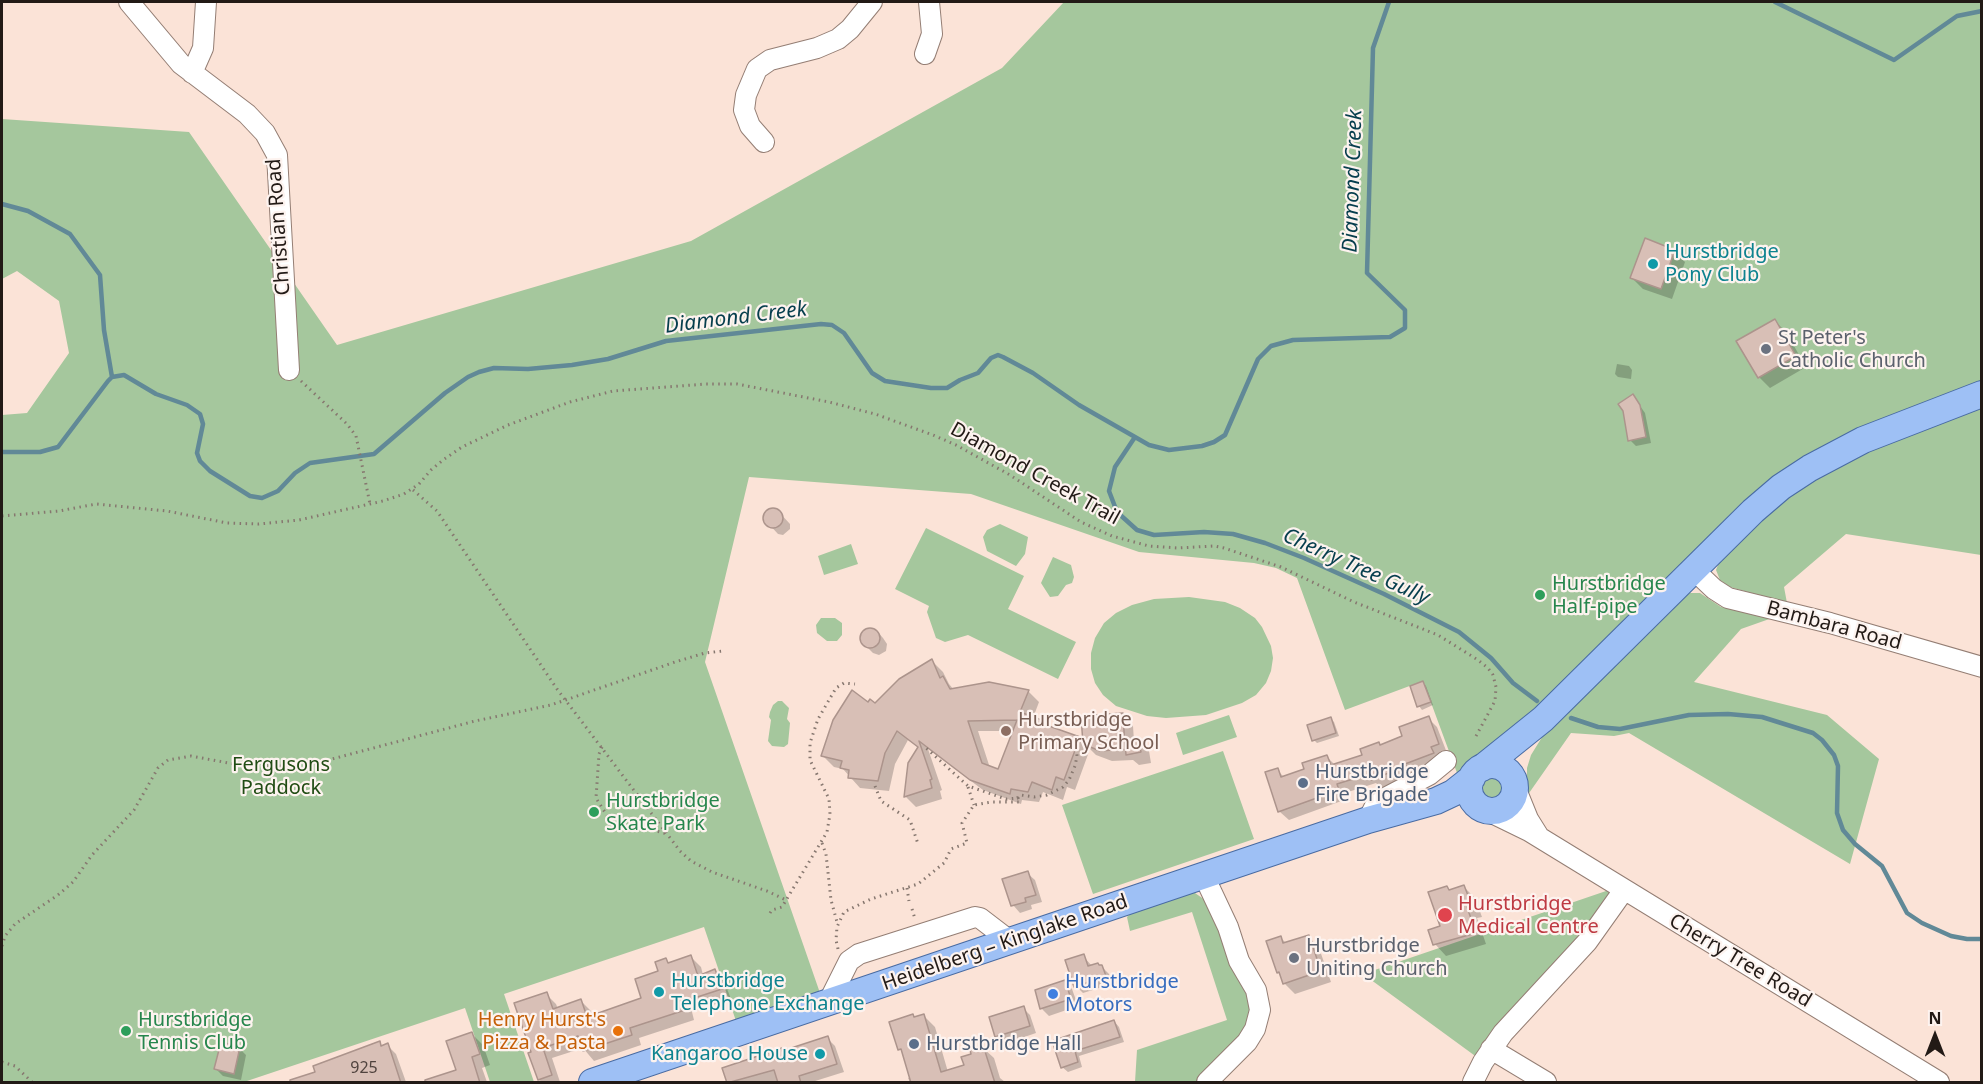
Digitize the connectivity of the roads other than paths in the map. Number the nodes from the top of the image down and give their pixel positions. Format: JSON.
{"nodes":[{"id":1,"x":129,"y":2,"type":"edge"},
{"id":2,"x":206,"y":2,"type":"edge"},
{"id":3,"x":872,"y":2,"type":"edge"},
{"id":4,"x":929,"y":2,"type":"edge"},
{"id":5,"x":926,"y":54,"type":"dead end"},
{"id":6,"x":192,"y":73,"type":"junction"},
{"id":7,"x":764,"y":141,"type":"dead end"},
{"id":8,"x":289,"y":370,"type":"road end"},
{"id":9,"x":1982,"y":394,"type":"edge"},
{"id":10,"x":1694,"y":570,"type":"junction"},
{"id":11,"x":1982,"y":668,"type":"edge"},
{"id":12,"x":1543,"y":719,"type":"junction"},
{"id":13,"x":1446,"y":761,"type":"dead end"},
{"id":14,"x":1477,"y":773,"type":"junction"},
{"id":15,"x":1515,"y":786,"type":"junction"},
{"id":16,"x":1420,"y":806,"type":"junction"},
{"id":17,"x":1487,"y":810,"type":"junction"},
{"id":18,"x":1368,"y":820,"type":"junction"},
{"id":19,"x":1542,"y":839,"type":"junction"},
{"id":20,"x":1204,"y":876,"type":"junction"},
{"id":21,"x":1624,"y":890,"type":"junction"},
{"id":22,"x":1010,"y":941,"type":"junction"},
{"id":23,"x":828,"y":1003,"type":"junction"},
{"id":24,"x":1491,"y":1049,"type":"junction"},
{"id":25,"x":592,"y":1083,"type":"edge"},
{"id":26,"x":1207,"y":1083,"type":"edge"},
{"id":27,"x":1473,"y":1083,"type":"edge"},
{"id":28,"x":1546,"y":1083,"type":"edge"},
{"id":29,"x":1939,"y":1083,"type":"edge"}],
"edges":[{"from":1,"to":6,"type":"street","name":"Christian Road"},
{"from":2,"to":6,"type":"street"},
{"from":3,"to":7,"type":"street"},
{"from":4,"to":5,"type":"street"},
{"from":6,"to":8,"type":"street","name":"Christian Road"},
{"from":9,"to":10,"type":"main road","name":"Heidelberg – Kinglake Road"},
{"from":10,"to":11,"type":"street","name":"Bambara Road"},
{"from":10,"to":12,"type":"main road","name":"Heidelberg – Kinglake Road"},
{"from":12,"to":14,"type":"main road","name":"Heidelberg – Kinglake Road"},
{"from":12,"to":15,"type":"main road","name":"Heidelberg – Kinglake Road"},
{"from":13,"to":18,"type":"street"},
{"from":14,"to":15,"type":"main road"},
{"from":14,"to":16,"type":"main road","name":"Heidelberg – Kinglake Road"},
{"from":14,"to":17,"type":"main road"},
{"from":15,"to":17,"type":"main road"},
{"from":15,"to":19,"type":"street","name":"Cherry Tree Road"},
{"from":16,"to":17,"type":"main road","name":"Heidelberg – Kinglake Road"},
{"from":16,"to":18,"type":"main road","name":"Heidelberg – Kinglake Road"},
{"from":17,"to":19,"type":"street","name":"Cherry Tree Road"},
{"from":18,"to":20,"type":"main road","name":"Heidelberg – Kinglake Road"},
{"from":19,"to":21,"type":"street","name":"Cherry Tree Road"},
{"from":20,"to":22,"type":"main road","name":"Heidelberg – Kinglake Road"},
{"from":20,"to":26,"type":"street"},
{"from":21,"to":24,"type":"street"},
{"from":21,"to":29,"type":"street","name":"Cherry Tree Road"},
{"from":22,"to":23,"type":"main road","name":"Heidelberg – Kinglake Road"},
{"from":22,"to":23,"type":"street"},
{"from":23,"to":25,"type":"main road","name":"Heidelberg – Kinglake Road"},
{"from":24,"to":27,"type":"street"},
{"from":24,"to":28,"type":"street"}]}
